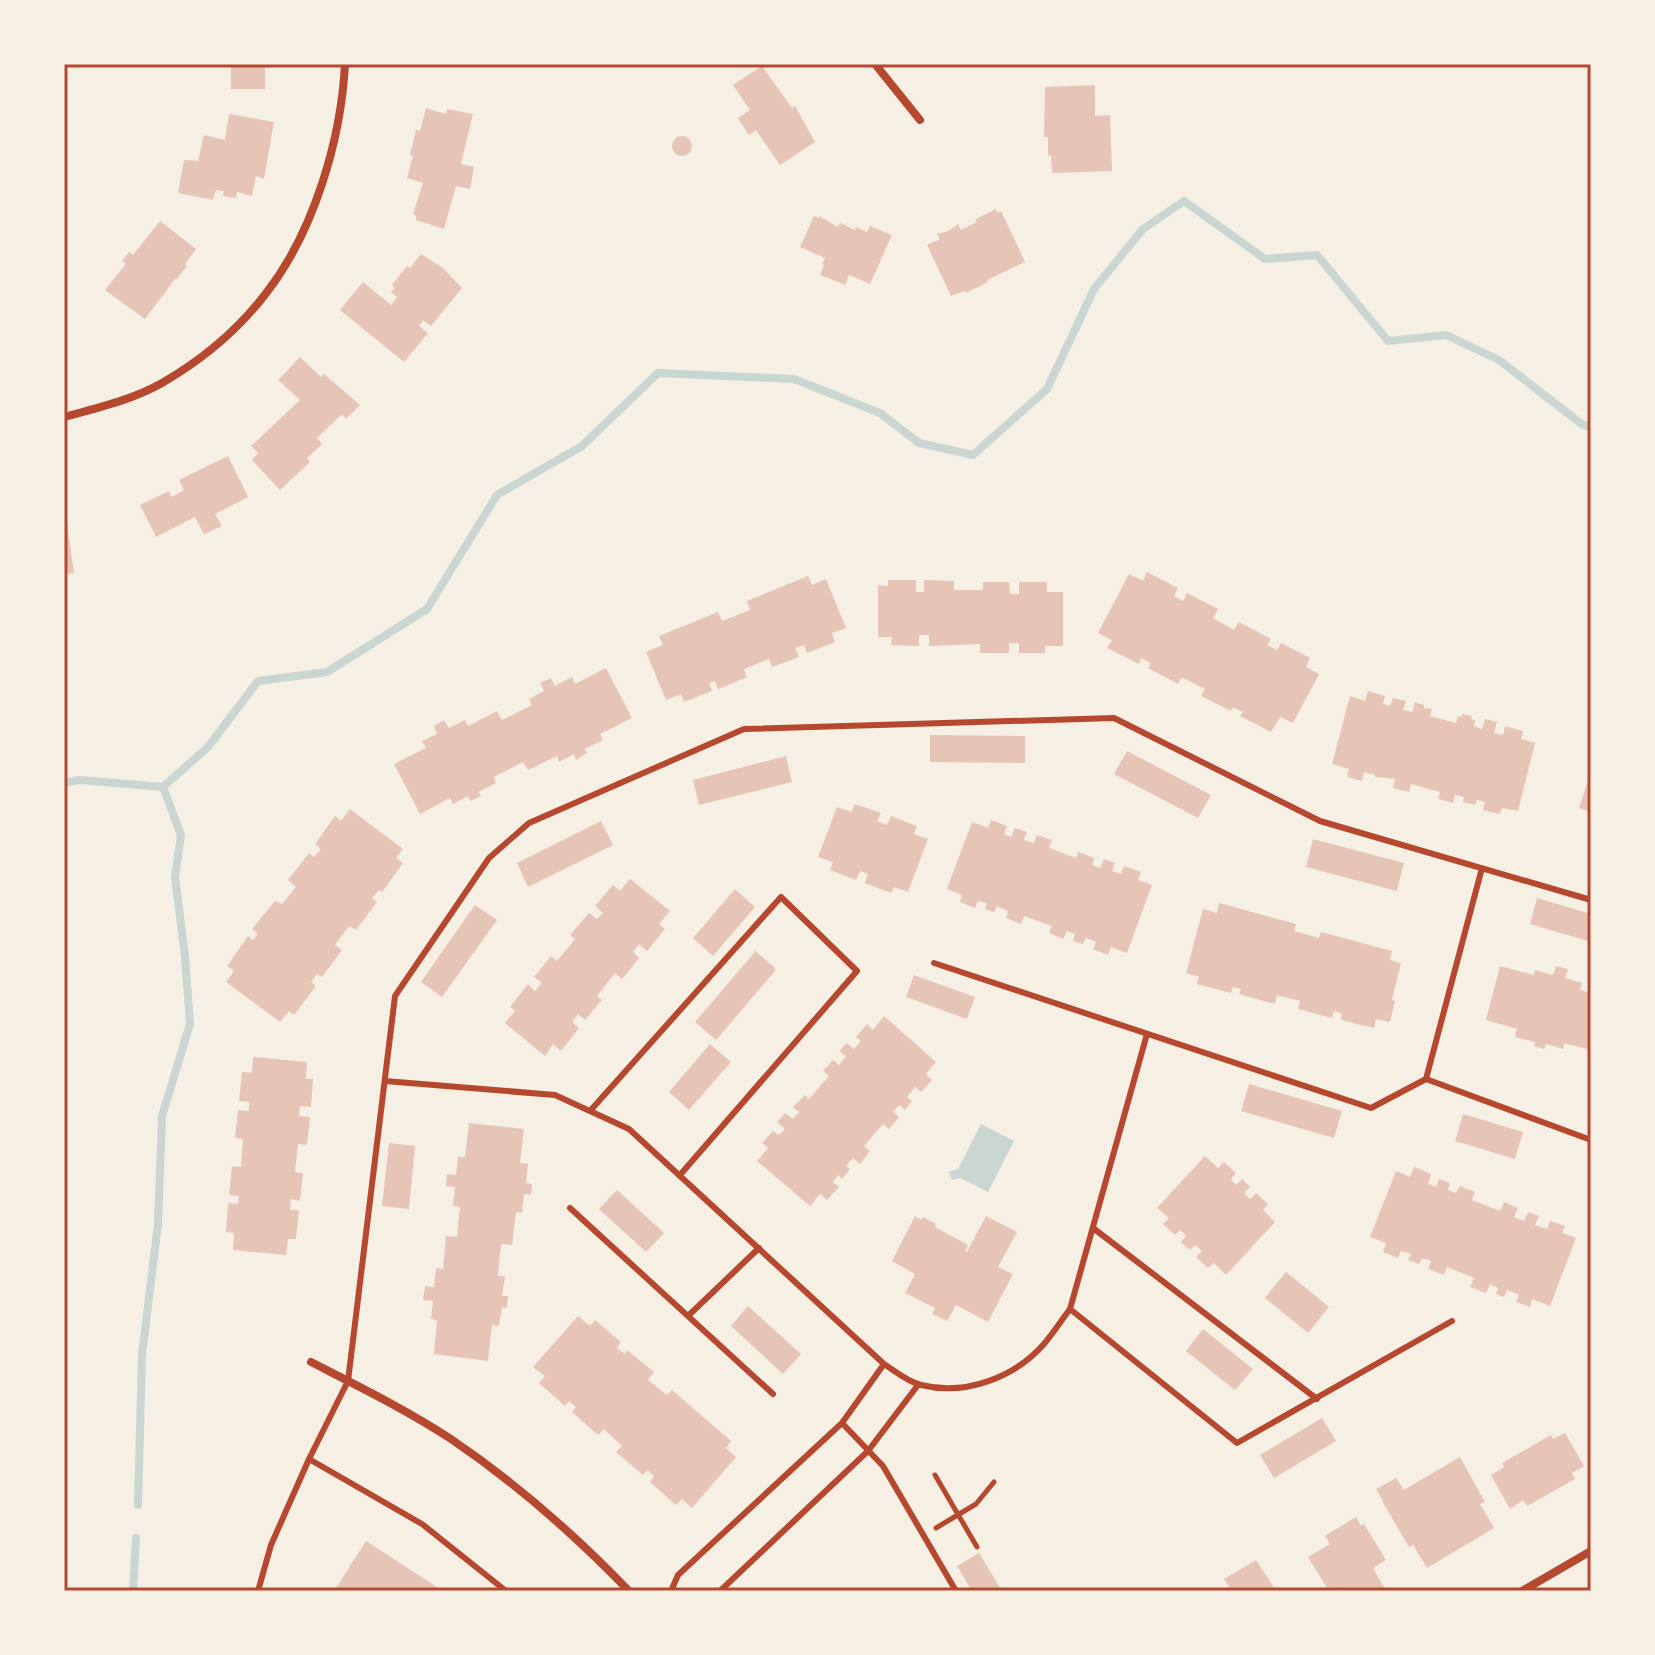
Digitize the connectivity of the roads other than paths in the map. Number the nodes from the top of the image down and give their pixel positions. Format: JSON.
{"nodes":[{"id":1,"x":345,"y":64,"type":"edge"},
{"id":2,"x":875,"y":64,"type":"edge"},
{"id":3,"x":920,"y":120,"type":"dead end"},
{"id":4,"x":64,"y":417,"type":"edge"},
{"id":5,"x":1482,"y":868,"type":"junction"},
{"id":6,"x":1591,"y":900,"type":"edge"},
{"id":7,"x":934,"y":963,"type":"dead end"},
{"id":8,"x":1147,"y":1034,"type":"junction"},
{"id":9,"x":1426,"y":1079,"type":"junction"},
{"id":10,"x":385,"y":1081,"type":"junction"},
{"id":11,"x":590,"y":1111,"type":"junction"},
{"id":12,"x":1591,"y":1140,"type":"edge"},
{"id":13,"x":680,"y":1175,"type":"junction"},
{"id":14,"x":570,"y":1208,"type":"dead end"},
{"id":15,"x":1093,"y":1228,"type":"junction"},
{"id":16,"x":759,"y":1248,"type":"junction"},
{"id":17,"x":1070,"y":1309,"type":"junction"},
{"id":18,"x":688,"y":1316,"type":"junction"},
{"id":19,"x":1452,"y":1321,"type":"dead end"},
{"id":20,"x":311,"y":1362,"type":"dead end"},
{"id":21,"x":884,"y":1364,"type":"junction"},
{"id":22,"x":348,"y":1381,"type":"junction"},
{"id":23,"x":918,"y":1385,"type":"junction"},
{"id":24,"x":773,"y":1394,"type":"dead end"},
{"id":25,"x":1317,"y":1399,"type":"junction"},
{"id":26,"x":842,"y":1423,"type":"junction"},
{"id":27,"x":868,"y":1451,"type":"junction"},
{"id":28,"x":309,"y":1459,"type":"junction"},
{"id":29,"x":1591,"y":1551,"type":"edge"},
{"id":30,"x":258,"y":1591,"type":"edge"},
{"id":31,"x":506,"y":1591,"type":"edge"},
{"id":32,"x":629,"y":1591,"type":"edge"},
{"id":33,"x":671,"y":1591,"type":"edge"},
{"id":34,"x":720,"y":1591,"type":"edge"},
{"id":35,"x":956,"y":1591,"type":"edge"},
{"id":36,"x":1522,"y":1591,"type":"edge"}],
"edges":[{"from":1,"to":4,"type":"street"},
{"from":2,"to":3,"type":"street"},
{"from":5,"to":6,"type":"lane"},
{"from":5,"to":9,"type":"lane"},
{"from":5,"to":10,"type":"lane"},
{"from":7,"to":8,"type":"lane"},
{"from":8,"to":9,"type":"lane"},
{"from":8,"to":15,"type":"lane"},
{"from":9,"to":12,"type":"lane"},
{"from":10,"to":11,"type":"lane"},
{"from":10,"to":22,"type":"lane"},
{"from":11,"to":13,"type":"lane"},
{"from":11,"to":13,"type":"lane"},
{"from":13,"to":16,"type":"lane"},
{"from":14,"to":18,"type":"lane"},
{"from":15,"to":17,"type":"lane"},
{"from":15,"to":25,"type":"lane"},
{"from":16,"to":18,"type":"lane"},
{"from":16,"to":21,"type":"lane"},
{"from":17,"to":23,"type":"lane"},
{"from":17,"to":25,"type":"lane"},
{"from":18,"to":24,"type":"lane"},
{"from":19,"to":25,"type":"lane"},
{"from":20,"to":22,"type":"street"},
{"from":21,"to":23,"type":"lane"},
{"from":21,"to":26,"type":"lane"},
{"from":22,"to":28,"type":"lane"},
{"from":22,"to":32,"type":"street"},
{"from":23,"to":27,"type":"lane"},
{"from":26,"to":27,"type":"lane"},
{"from":26,"to":33,"type":"lane"},
{"from":27,"to":34,"type":"lane"},
{"from":27,"to":35,"type":"lane"},
{"from":28,"to":30,"type":"lane"},
{"from":28,"to":31,"type":"lane"},
{"from":29,"to":36,"type":"street"}]}
